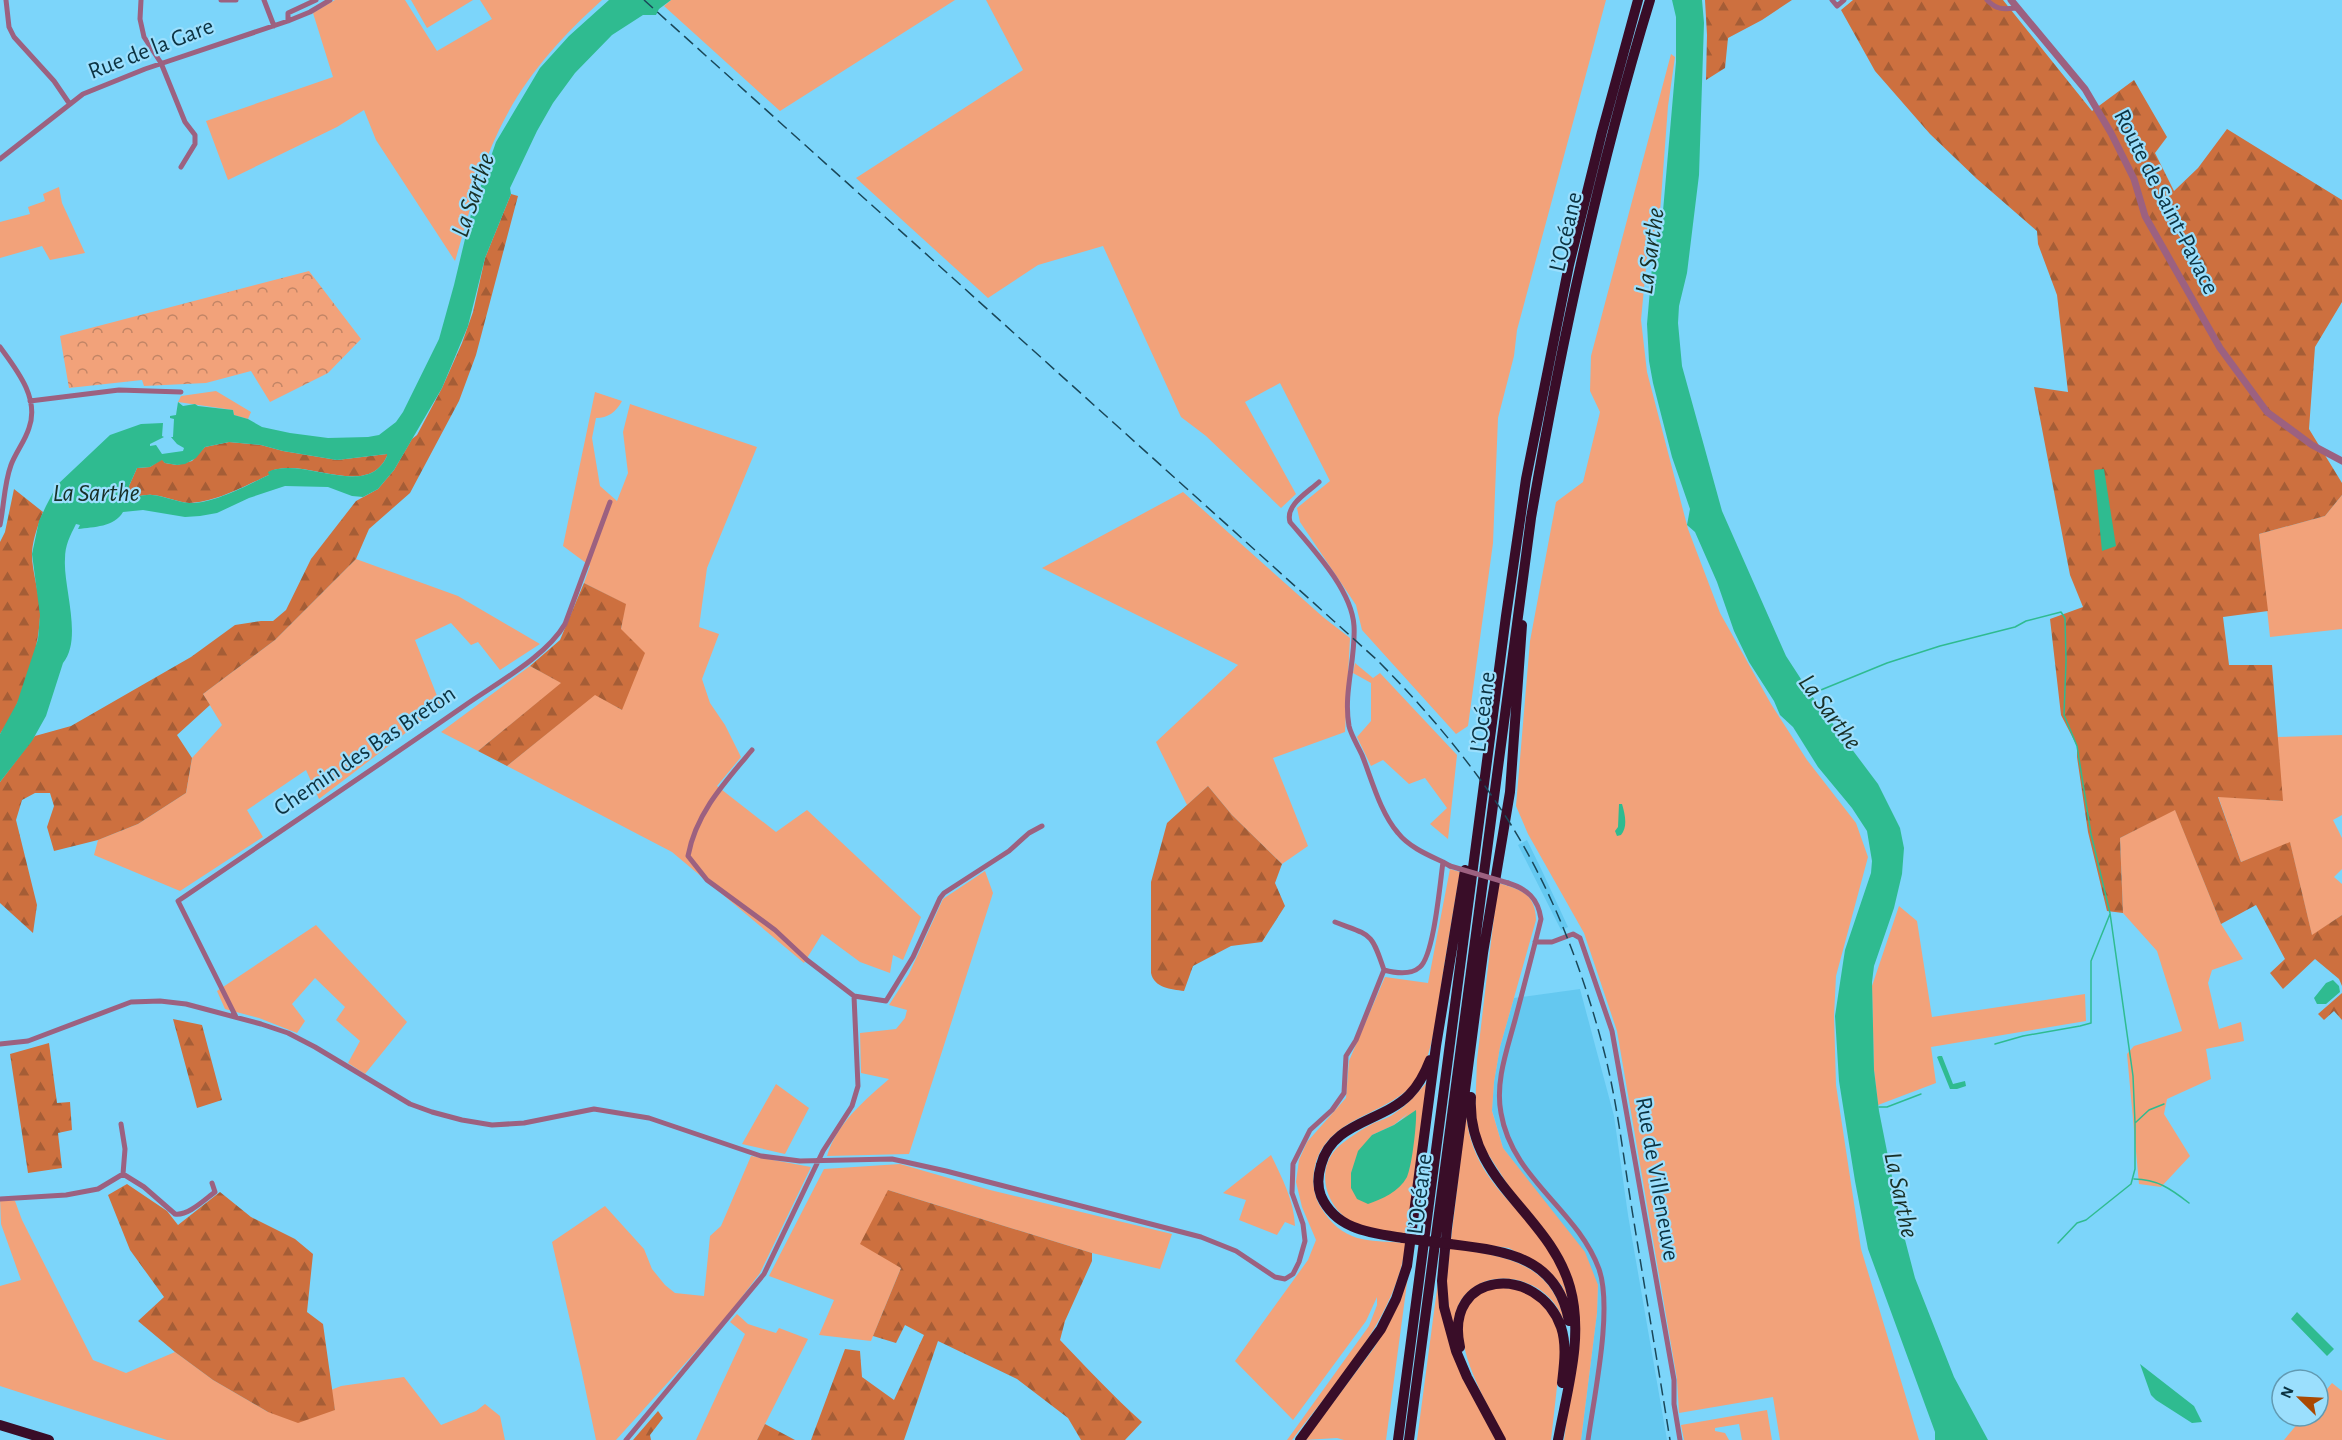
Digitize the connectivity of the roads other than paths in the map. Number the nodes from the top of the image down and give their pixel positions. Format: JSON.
{"nodes":[{"id":1,"x":6,"y":0,"type":"edge"},
{"id":2,"x":141,"y":0,"type":"edge"},
{"id":3,"x":221,"y":0,"type":"edge"},
{"id":4,"x":236,"y":0,"type":"edge"},
{"id":5,"x":264,"y":0,"type":"edge"},
{"id":6,"x":316,"y":0,"type":"edge"},
{"id":7,"x":330,"y":0,"type":"edge"},
{"id":8,"x":1638,"y":0,"type":"edge"},
{"id":9,"x":1650,"y":0,"type":"edge"},
{"id":10,"x":1832,"y":0,"type":"edge"},
{"id":11,"x":1844,"y":0,"type":"edge"},
{"id":12,"x":1988,"y":0,"type":"edge"},
{"id":13,"x":2011,"y":0,"type":"edge"},
{"id":14,"x":2018,"y":8,"type":"junction"},
{"id":15,"x":288,"y":21,"type":"junction"},
{"id":16,"x":274,"y":26,"type":"junction"},
{"id":17,"x":161,"y":63,"type":"junction"},
{"id":18,"x":69,"y":104,"type":"junction"},
{"id":19,"x":0,"y":159,"type":"edge"},
{"id":20,"x":181,"y":167,"type":"dead end"},
{"id":21,"x":0,"y":347,"type":"edge"},
{"id":22,"x":181,"y":392,"type":"dead end"},
{"id":23,"x":30,"y":401,"type":"junction"},
{"id":24,"x":2342,"y":461,"type":"edge"},
{"id":25,"x":1319,"y":482,"type":"dead end"},
{"id":26,"x":609,"y":502,"type":"dead end"},
{"id":27,"x":0,"y":525,"type":"edge"},
{"id":28,"x":1518,"y":598,"type":"junction"},
{"id":29,"x":752,"y":750,"type":"dead end"},
{"id":30,"x":1042,"y":826,"type":"dead end"},
{"id":31,"x":1476,"y":843,"type":"junction"},
{"id":32,"x":1443,"y":862,"type":"junction"},
{"id":33,"x":1335,"y":922,"type":"dead end"},
{"id":34,"x":1535,"y":942,"type":"junction"},
{"id":35,"x":1384,"y":970,"type":"junction"},
{"id":36,"x":854,"y":996,"type":"junction"},
{"id":37,"x":1475,"y":1016,"type":"junction"},
{"id":38,"x":236,"y":1017,"type":"junction"},
{"id":39,"x":0,"y":1044,"type":"edge"},
{"id":40,"x":1436,"y":1046,"type":"junction"},
{"id":41,"x":121,"y":1124,"type":"dead end"},
{"id":42,"x":819,"y":1161,"type":"junction"},
{"id":43,"x":123,"y":1174,"type":"junction"},
{"id":44,"x":212,"y":1183,"type":"dead end"},
{"id":45,"x":0,"y":1199,"type":"edge"},
{"id":46,"x":1472,"y":1386,"type":"junction"},
{"id":47,"x":0,"y":1425,"type":"edge"},
{"id":48,"x":0,"y":1432,"type":"edge"},
{"id":49,"x":25,"y":1440,"type":"edge"},
{"id":50,"x":49,"y":1440,"type":"edge"},
{"id":51,"x":626,"y":1440,"type":"edge"},
{"id":52,"x":1300,"y":1440,"type":"edge"},
{"id":53,"x":1398,"y":1440,"type":"edge"},
{"id":54,"x":1409,"y":1440,"type":"edge"},
{"id":55,"x":1501,"y":1440,"type":"edge"},
{"id":56,"x":1558,"y":1440,"type":"edge"},
{"id":57,"x":1588,"y":1440,"type":"edge"},
{"id":58,"x":1680,"y":1440,"type":"edge"}],
"edges":[{"from":1,"to":18,"type":"street"},
{"from":2,"to":17,"type":"street"},
{"from":3,"to":4,"type":"street"},
{"from":5,"to":16,"type":"street"},
{"from":6,"to":15,"type":"street"},
{"from":7,"to":15,"type":"street","name":"Rue de la Gare"},
{"from":8,"to":31,"type":"highway","name":"L’Océane"},
{"from":9,"to":28,"type":"highway","name":"L’Océane"},
{"from":10,"to":11,"type":"street"},
{"from":12,"to":14,"type":"street"},
{"from":13,"to":14,"type":"street","name":"Route de Saint-Pavace"},
{"from":14,"to":24,"type":"street","name":"Route de Saint-Pavace"},
{"from":15,"to":16,"type":"street","name":"Rue de la Gare"},
{"from":16,"to":17,"type":"street","name":"Rue de la Gare"},
{"from":17,"to":18,"type":"street","name":"Rue de la Gare"},
{"from":17,"to":20,"type":"street"},
{"from":18,"to":19,"type":"street","name":"Rue de la Gare"},
{"from":21,"to":23,"type":"street"},
{"from":22,"to":23,"type":"street"},
{"from":23,"to":27,"type":"street"},
{"from":25,"to":32,"type":"street"},
{"from":26,"to":38,"type":"street","name":"Chemin des Bas Breton"},
{"from":28,"to":37,"type":"highway"},
{"from":28,"to":54,"type":"highway","name":"L’Océane"},
{"from":29,"to":36,"type":"street"},
{"from":30,"to":36,"type":"street"},
{"from":31,"to":40,"type":"highway"},
{"from":31,"to":53,"type":"highway","name":"L’Océane"},
{"from":32,"to":34,"type":"street","bridge":true},
{"from":32,"to":35,"type":"street"},
{"from":33,"to":35,"type":"street"},
{"from":34,"to":57,"type":"street"},
{"from":34,"to":58,"type":"street","name":"Rue de Villeneuve"},
{"from":35,"to":42,"type":"street"},
{"from":36,"to":42,"type":"street"},
{"from":37,"to":46,"type":"highway"},
{"from":37,"to":56,"type":"highway"},
{"from":38,"to":39,"type":"street"},
{"from":38,"to":42,"type":"street"},
{"from":40,"to":52,"type":"highway"},
{"from":40,"to":56,"type":"highway","bridge":true},
{"from":41,"to":43,"type":"street"},
{"from":42,"to":51,"type":"street"},
{"from":43,"to":44,"type":"street"},
{"from":43,"to":45,"type":"street"},
{"from":46,"to":55,"type":"highway"},
{"from":46,"to":56,"type":"highway"},
{"from":47,"to":50,"type":"highway"},
{"from":48,"to":49,"type":"highway"}]}
